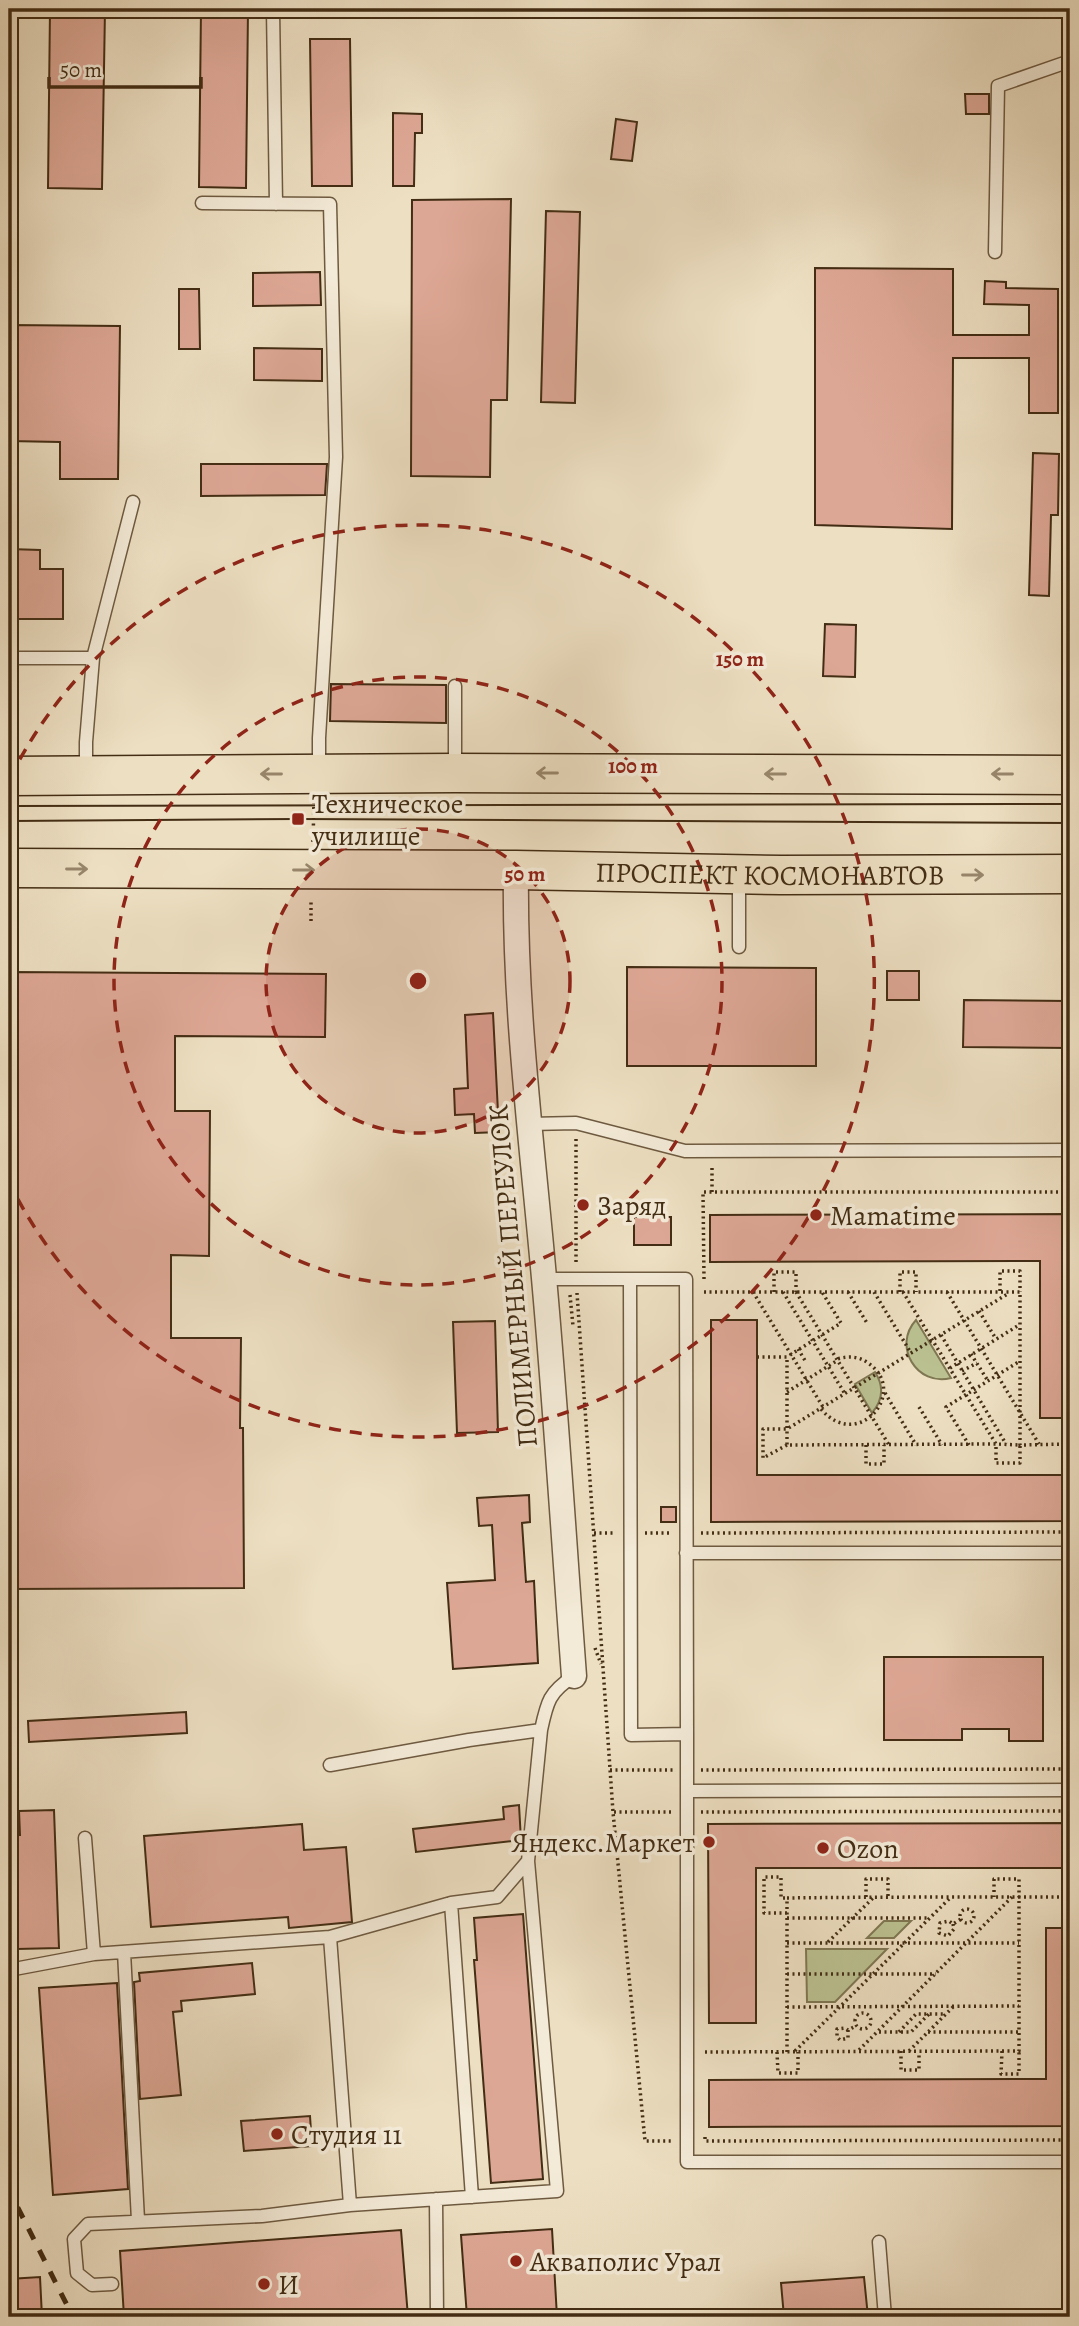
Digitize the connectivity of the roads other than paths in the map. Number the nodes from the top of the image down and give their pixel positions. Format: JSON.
{"nodes":[{"id":1,"x":272,"y":9,"type":"edge"},
{"id":2,"x":310,"y":9,"type":"edge"},
{"id":3,"x":1070,"y":61,"type":"edge"},
{"id":4,"x":202,"y":203,"type":"dead end"},
{"id":5,"x":276,"y":204,"type":"junction"},
{"id":6,"x":995,"y":252,"type":"dead end"},
{"id":7,"x":133,"y":502,"type":"dead end"},
{"id":8,"x":93,"y":658,"type":"junction"},
{"id":9,"x":9,"y":659,"type":"edge"},
{"id":10,"x":455,"y":686,"type":"dead end"},
{"id":11,"x":455,"y":773,"type":"junction"},
{"id":12,"x":317,"y":774,"type":"junction"},
{"id":13,"x":86,"y":775,"type":"junction"},
{"id":14,"x":1070,"y":775,"type":"edge"},
{"id":15,"x":9,"y":776,"type":"edge"},
{"id":16,"x":9,"y":868,"type":"edge"},
{"id":17,"x":516,"y":870,"type":"junction"},
{"id":18,"x":739,"y":874,"type":"junction"},
{"id":19,"x":1070,"y":874,"type":"edge"},
{"id":20,"x":739,"y":947,"type":"dead end"},
{"id":21,"x":529,"y":1124,"type":"junction"},
{"id":22,"x":1070,"y":1150,"type":"edge"},
{"id":23,"x":544,"y":1279,"type":"junction"},
{"id":24,"x":630,"y":1279,"type":"junction"},
{"id":25,"x":686,"y":1553,"type":"junction"},
{"id":26,"x":1070,"y":1553,"type":"edge"},
{"id":27,"x":574,"y":1676,"type":"joint"},
{"id":28,"x":541,"y":1730,"type":"junction"},
{"id":29,"x":687,"y":1734,"type":"junction"},
{"id":30,"x":330,"y":1765,"type":"dead end"},
{"id":31,"x":1070,"y":1790,"type":"edge"},
{"id":32,"x":687,"y":1791,"type":"junction"},
{"id":33,"x":85,"y":1838,"type":"dead end"},
{"id":34,"x":528,"y":1861,"type":"junction"},
{"id":35,"x":451,"y":1903,"type":"junction"},
{"id":36,"x":330,"y":1937,"type":"junction"},
{"id":37,"x":124,"y":1952,"type":"junction"},
{"id":38,"x":94,"y":1954,"type":"junction"},
{"id":39,"x":9,"y":1970,"type":"edge"},
{"id":40,"x":1070,"y":2162,"type":"edge"},
{"id":41,"x":472,"y":2197,"type":"junction"},
{"id":42,"x":436,"y":2199,"type":"junction"},
{"id":43,"x":351,"y":2205,"type":"junction"},
{"id":44,"x":138,"y":2220,"type":"junction"},
{"id":45,"x":879,"y":2242,"type":"dead end"},
{"id":46,"x":112,"y":2284,"type":"dead end"},
{"id":47,"x":436,"y":2317,"type":"edge"},
{"id":48,"x":885,"y":2317,"type":"edge"}],
"edges":[{"from":1,"to":2,"type":"lane"},
{"from":1,"to":5,"type":"lane"},
{"from":3,"to":6,"type":"lane"},
{"from":4,"to":5,"type":"lane"},
{"from":5,"to":12,"type":"lane"},
{"from":7,"to":8,"type":"lane"},
{"from":8,"to":9,"type":"lane"},
{"from":8,"to":13,"type":"lane"},
{"from":10,"to":11,"type":"lane"},
{"from":11,"to":12,"type":"main road"},
{"from":14,"to":11,"type":"main road","one_way":true},
{"from":12,"to":13,"type":"main road","one_way":true},
{"from":13,"to":15,"type":"main road"},
{"from":16,"to":17,"type":"main road","name":"ПРОСПЕКТ КОСМОНАВТОВ","one_way":true},
{"from":17,"to":18,"type":"main road","name":"ПРОСПЕКТ КОСМОНАВТОВ"},
{"from":17,"to":21,"type":"street","name":"ПОЛИМЕРНЫЙ ПЕРЕУЛОК"},
{"from":18,"to":19,"type":"main road","name":"ПРОСПЕКТ КОСМОНАВТОВ","one_way":true},
{"from":18,"to":20,"type":"lane"},
{"from":21,"to":22,"type":"lane"},
{"from":21,"to":23,"type":"street","name":"ПОЛИМЕРНЫЙ ПЕРЕУЛОК"},
{"from":23,"to":24,"type":"lane"},
{"from":23,"to":27,"type":"street","name":"ПОЛИМЕРНЫЙ ПЕРЕУЛОК"},
{"from":24,"to":25,"type":"lane"},
{"from":24,"to":29,"type":"lane"},
{"from":25,"to":26,"type":"lane"},
{"from":25,"to":29,"type":"lane"},
{"from":27,"to":28,"type":"lane"},
{"from":28,"to":30,"type":"lane"},
{"from":28,"to":34,"type":"lane"},
{"from":29,"to":32,"type":"lane"},
{"from":31,"to":32,"type":"lane"},
{"from":32,"to":40,"type":"lane"},
{"from":33,"to":38,"type":"lane"},
{"from":34,"to":35,"type":"lane"},
{"from":34,"to":41,"type":"lane"},
{"from":35,"to":36,"type":"lane"},
{"from":35,"to":41,"type":"lane"},
{"from":36,"to":37,"type":"lane"},
{"from":36,"to":43,"type":"lane"},
{"from":37,"to":38,"type":"lane"},
{"from":37,"to":44,"type":"lane"},
{"from":38,"to":39,"type":"lane"},
{"from":41,"to":42,"type":"lane"},
{"from":42,"to":43,"type":"lane"},
{"from":42,"to":47,"type":"lane"},
{"from":43,"to":44,"type":"lane"},
{"from":44,"to":46,"type":"lane"},
{"from":45,"to":48,"type":"lane"}]}
